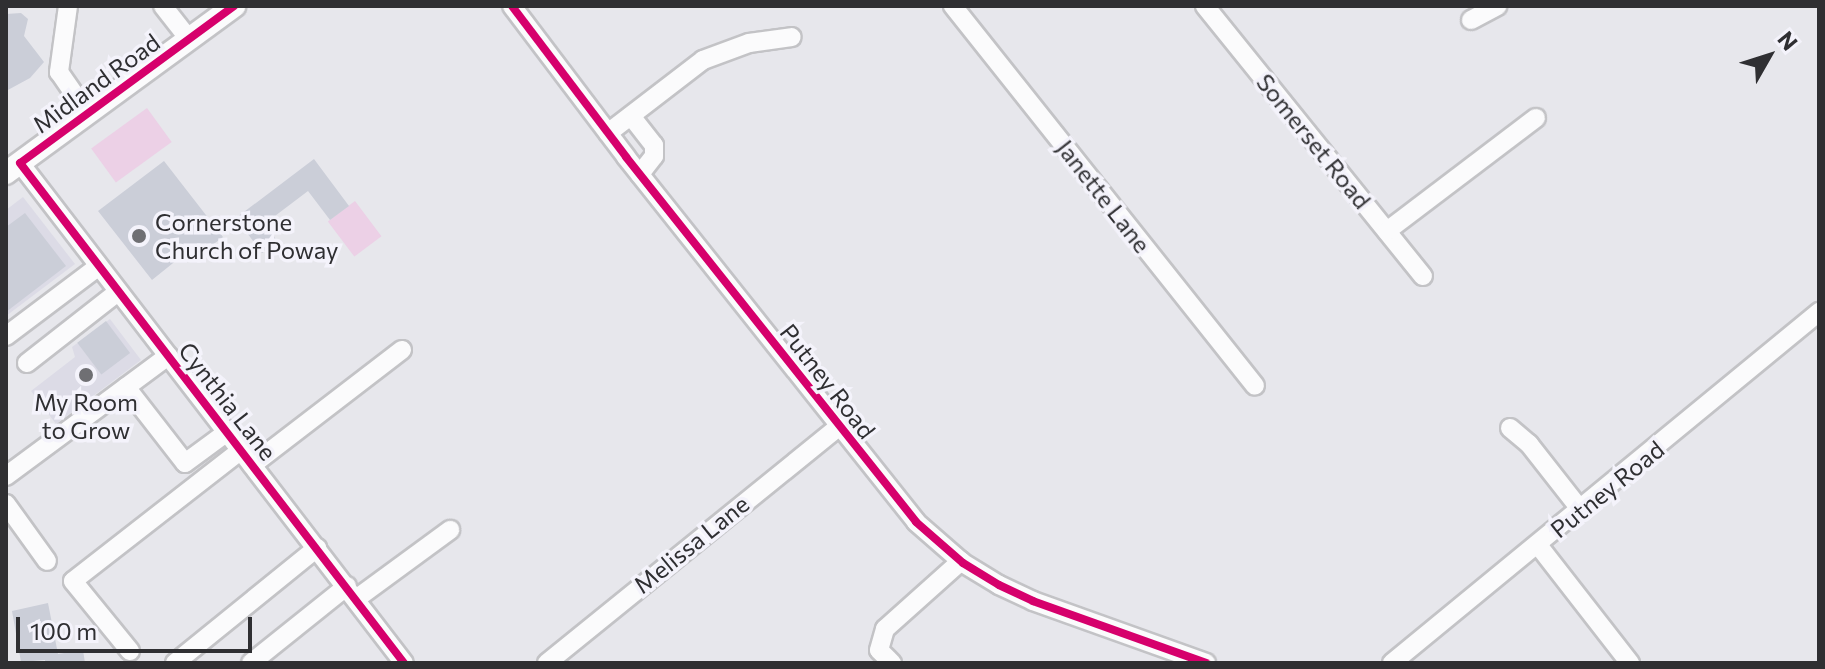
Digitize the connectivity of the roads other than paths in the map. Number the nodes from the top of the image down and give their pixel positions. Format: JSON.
{"nodes":[{"id":1,"x":68,"y":6,"type":"edge"},
{"id":2,"x":163,"y":6,"type":"edge"},
{"id":3,"x":234,"y":6,"type":"edge"},
{"id":4,"x":512,"y":6,"type":"edge"},
{"id":5,"x":953,"y":6,"type":"edge"},
{"id":6,"x":1205,"y":6,"type":"edge"},
{"id":7,"x":1497,"y":6,"type":"edge"},
{"id":8,"x":1471,"y":20,"type":"dead end"},
{"id":9,"x":792,"y":37,"type":"dead end"},
{"id":10,"x":189,"y":39,"type":"junction"},
{"id":11,"x":88,"y":114,"type":"junction"},
{"id":12,"x":631,"y":116,"type":"junction"},
{"id":13,"x":1536,"y":118,"type":"dead end"},
{"id":14,"x":608,"y":133,"type":"junction"},
{"id":15,"x":13,"y":168,"type":"edge"},
{"id":16,"x":640,"y":174,"type":"junction"},
{"id":17,"x":1387,"y":231,"type":"junction"},
{"id":18,"x":99,"y":266,"type":"junction"},
{"id":19,"x":1423,"y":276,"type":"dead end"},
{"id":20,"x":118,"y":292,"type":"junction"},
{"id":21,"x":1819,"y":312,"type":"edge"},
{"id":22,"x":6,"y":336,"type":"edge"},
{"id":23,"x":402,"y":350,"type":"dead end"},
{"id":24,"x":168,"y":356,"type":"junction"},
{"id":25,"x":27,"y":363,"type":"dead end"},
{"id":26,"x":1255,"y":386,"type":"dead end"},
{"id":27,"x":126,"y":387,"type":"junction"},
{"id":28,"x":838,"y":427,"type":"junction"},
{"id":29,"x":1510,"y":428,"type":"dead end"},
{"id":30,"x":227,"y":432,"type":"junction"},
{"id":31,"x":241,"y":450,"type":"junction"},
{"id":32,"x":252,"y":465,"type":"junction"},
{"id":33,"x":6,"y":476,"type":"edge"},
{"id":34,"x":6,"y":504,"type":"edge"},
{"id":35,"x":1580,"y":509,"type":"junction"},
{"id":36,"x":450,"y":530,"type":"dead end"},
{"id":37,"x":1538,"y":545,"type":"junction"},
{"id":38,"x":317,"y":548,"type":"junction"},
{"id":39,"x":47,"y":561,"type":"dead end"},
{"id":40,"x":961,"y":561,"type":"junction"},
{"id":41,"x":352,"y":593,"type":"junction"},
{"id":42,"x":130,"y":651,"type":"dead end"},
{"id":43,"x":175,"y":663,"type":"edge"},
{"id":44,"x":251,"y":663,"type":"edge"},
{"id":45,"x":404,"y":663,"type":"edge"},
{"id":46,"x":547,"y":663,"type":"edge"},
{"id":47,"x":892,"y":663,"type":"edge"},
{"id":48,"x":1206,"y":663,"type":"edge"},
{"id":49,"x":1392,"y":663,"type":"edge"},
{"id":50,"x":1630,"y":663,"type":"edge"}],
"edges":[{"from":1,"to":11,"type":"street"},
{"from":2,"to":10,"type":"street"},
{"from":3,"to":10,"type":"main road","name":"Midland Road"},
{"from":4,"to":14,"type":"street","name":"Putney Road"},
{"from":5,"to":26,"type":"street","name":"Janette Lane"},
{"from":6,"to":17,"type":"street","name":"Somerset Road"},
{"from":7,"to":8,"type":"street"},
{"from":9,"to":12,"type":"street"},
{"from":10,"to":11,"type":"main road","name":"Midland Road"},
{"from":11,"to":15,"type":"main road","name":"Midland Road"},
{"from":12,"to":14,"type":"street"},
{"from":12,"to":16,"type":"street"},
{"from":13,"to":17,"type":"street"},
{"from":14,"to":16,"type":"street","name":"Putney Road"},
{"from":15,"to":18,"type":"street","name":"Cynthia Lane"},
{"from":16,"to":28,"type":"street","name":"Putney Road"},
{"from":17,"to":19,"type":"street","name":"Somerset Road"},
{"from":18,"to":20,"type":"street","name":"Cynthia Lane"},
{"from":18,"to":22,"type":"street"},
{"from":20,"to":24,"type":"street","name":"Cynthia Lane"},
{"from":20,"to":25,"type":"street"},
{"from":21,"to":35,"type":"street","name":"Putney Road"},
{"from":23,"to":32,"type":"street"},
{"from":24,"to":27,"type":"street"},
{"from":24,"to":30,"type":"street","name":"Cynthia Lane"},
{"from":27,"to":30,"type":"street"},
{"from":27,"to":33,"type":"street"},
{"from":28,"to":40,"type":"street","name":"Putney Road"},
{"from":28,"to":46,"type":"street","name":"Melissa Lane"},
{"from":29,"to":35,"type":"street"},
{"from":30,"to":31,"type":"street","name":"Cynthia Lane"},
{"from":31,"to":32,"type":"street","name":"Cynthia Lane"},
{"from":31,"to":42,"type":"street"},
{"from":32,"to":38,"type":"street","name":"Cynthia Lane"},
{"from":34,"to":39,"type":"street"},
{"from":35,"to":37,"type":"street","name":"Putney Road"},
{"from":36,"to":41,"type":"street"},
{"from":37,"to":49,"type":"street","name":"Putney Road"},
{"from":37,"to":50,"type":"street"},
{"from":38,"to":41,"type":"street","name":"Cynthia Lane"},
{"from":38,"to":43,"type":"street"},
{"from":40,"to":47,"type":"street"},
{"from":40,"to":48,"type":"street","name":"Putney Road"},
{"from":41,"to":44,"type":"street"},
{"from":41,"to":45,"type":"street","name":"Cynthia Lane"}]}
